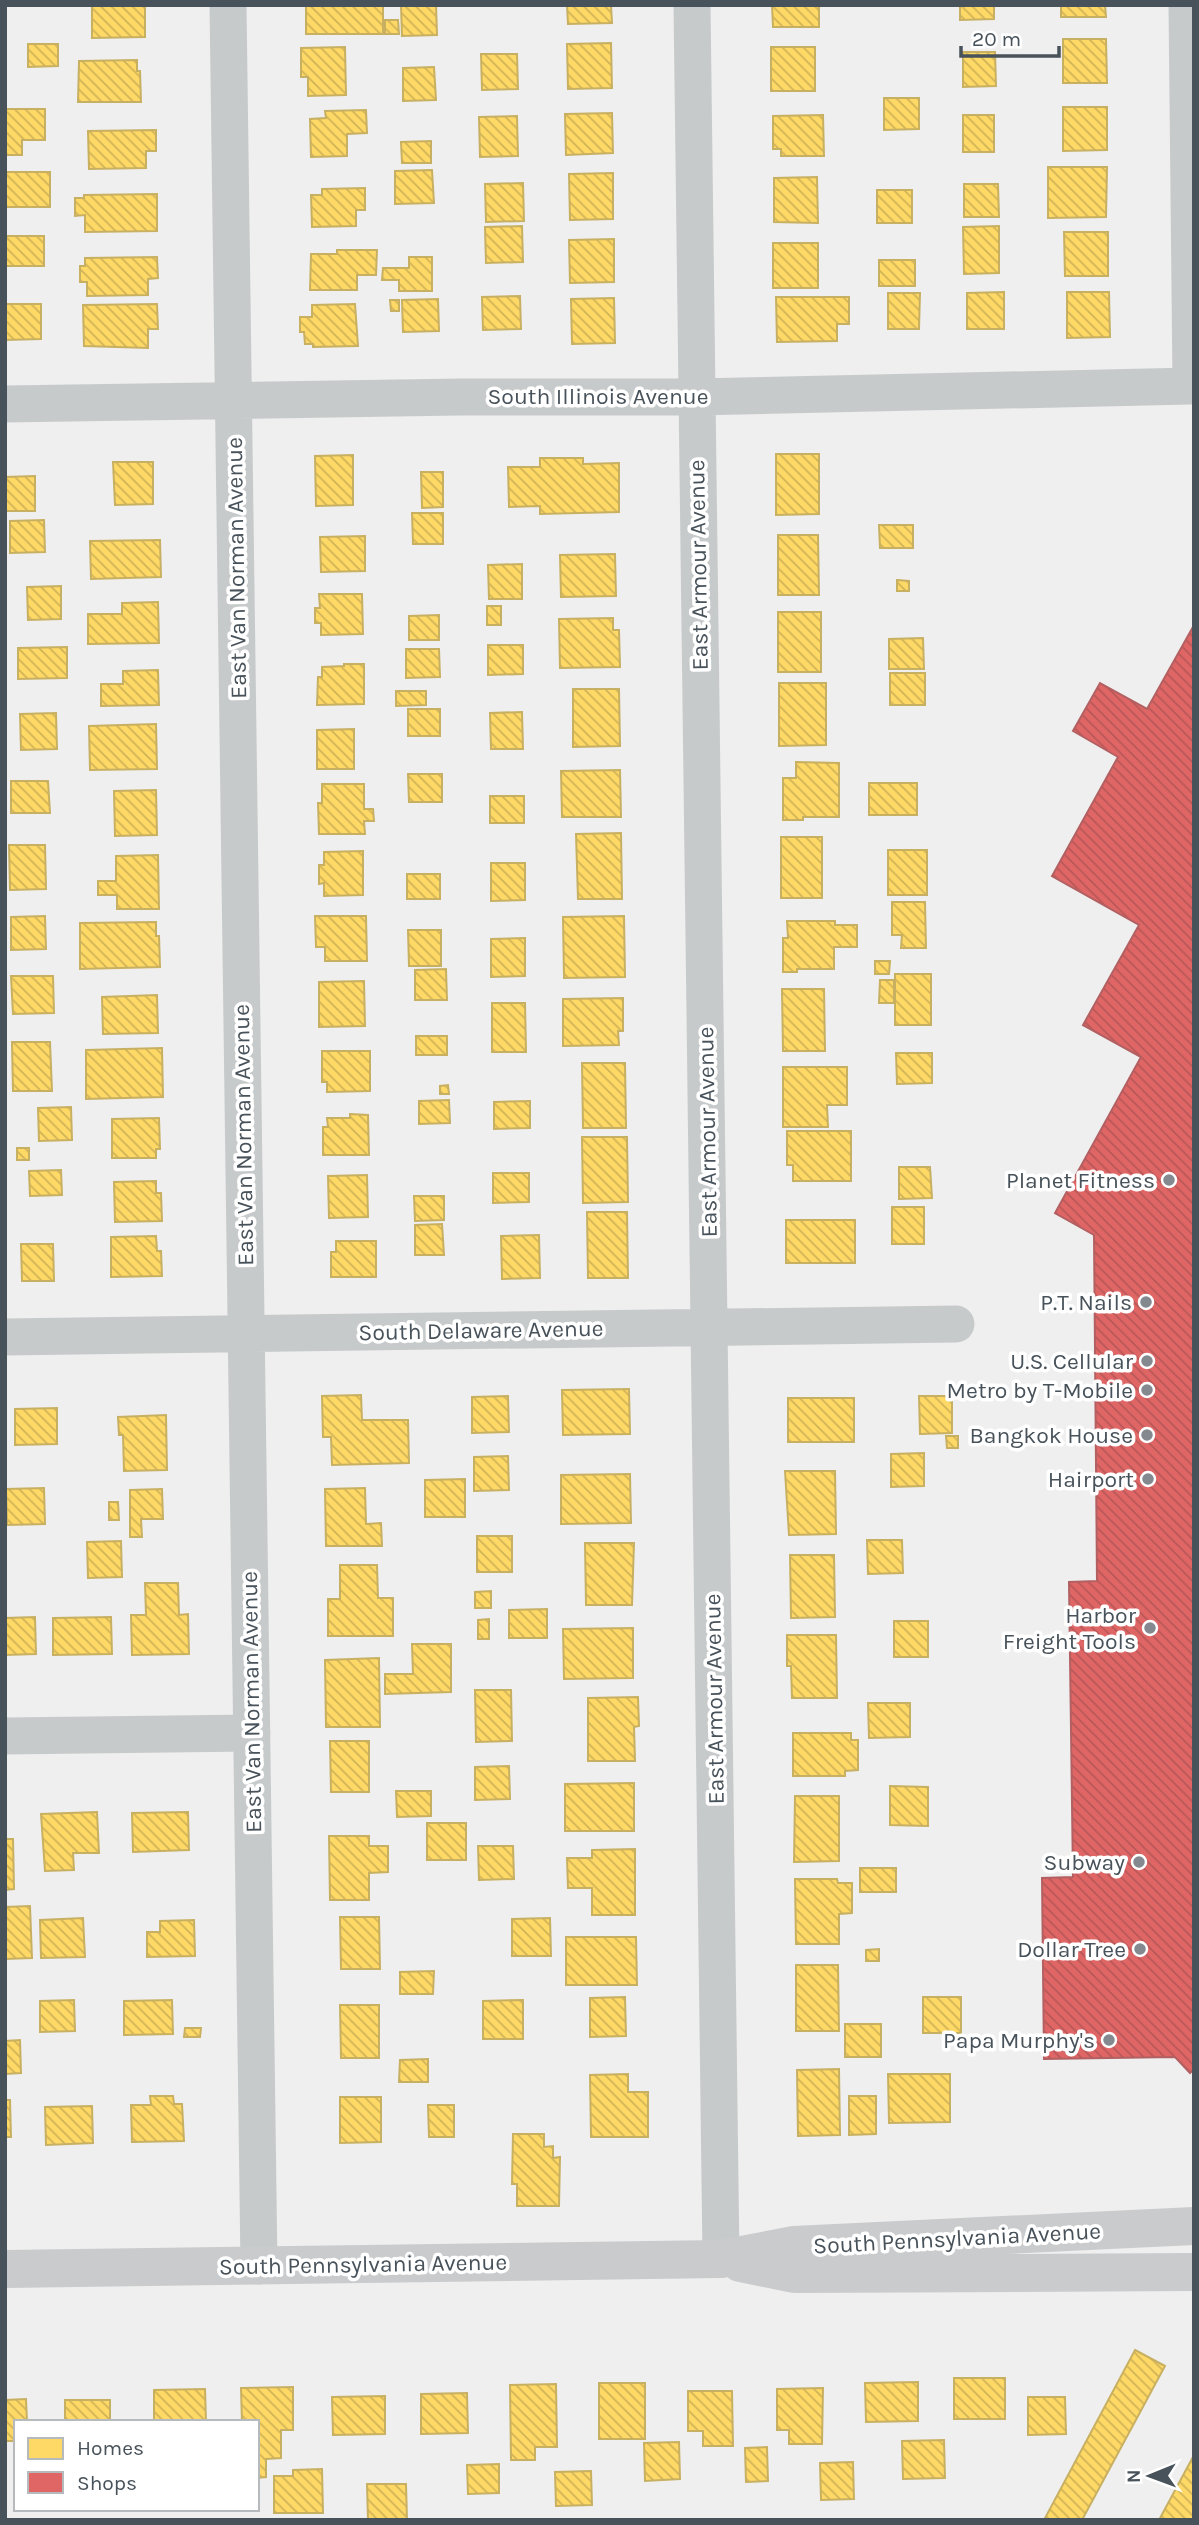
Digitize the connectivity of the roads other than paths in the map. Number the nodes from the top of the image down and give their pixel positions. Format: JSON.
{"nodes":[{"id":1,"x":228,"y":5,"type":"edge"},
{"id":2,"x":692,"y":5,"type":"edge"},
{"id":3,"x":1187,"y":5,"type":"edge"},
{"id":4,"x":696,"y":397,"type":"junction"},
{"id":5,"x":233,"y":400,"type":"junction"},
{"id":6,"x":5,"y":404,"type":"edge"},
{"id":7,"x":956,"y":1324,"type":"dead end"},
{"id":8,"x":709,"y":1327,"type":"junction"},
{"id":9,"x":246,"y":1334,"type":"junction"},
{"id":10,"x":5,"y":1337,"type":"edge"},
{"id":11,"x":252,"y":1733,"type":"junction"},
{"id":12,"x":5,"y":1736,"type":"edge"},
{"id":13,"x":1194,"y":2227,"type":"edge"},
{"id":14,"x":721,"y":2259,"type":"junction"},
{"id":15,"x":259,"y":2266,"type":"junction"},
{"id":16,"x":5,"y":2269,"type":"edge"},
{"id":17,"x":1194,"y":2272,"type":"edge"}],
"edges":[{"from":1,"to":5,"type":"street","name":"East Van Norman Avenue"},
{"from":2,"to":4,"type":"street","name":"East Armour Avenue"},
{"from":3,"to":4,"type":"street","name":"South Illinois Avenue"},
{"from":4,"to":5,"type":"street","name":"South Illinois Avenue"},
{"from":4,"to":8,"type":"street","name":"East Armour Avenue"},
{"from":5,"to":6,"type":"street","name":"South Illinois Avenue"},
{"from":5,"to":9,"type":"street","name":"East Van Norman Avenue"},
{"from":7,"to":8,"type":"street","name":"South Delaware Avenue"},
{"from":8,"to":9,"type":"street","name":"South Delaware Avenue"},
{"from":8,"to":14,"type":"street","name":"East Armour Avenue"},
{"from":9,"to":10,"type":"street","name":"South Delaware Avenue"},
{"from":9,"to":11,"type":"street","name":"East Van Norman Avenue"},
{"from":11,"to":12,"type":"street"},
{"from":11,"to":15,"type":"street","name":"East Van Norman Avenue"},
{"from":13,"to":14,"type":"street","name":"South Pennsylvania Avenue"},
{"from":14,"to":15,"type":"street","name":"South Pennsylvania Avenue"},
{"from":14,"to":17,"type":"street","name":"South Pennsylvania Avenue"},
{"from":15,"to":16,"type":"street","name":"South Pennsylvania Avenue"}]}
